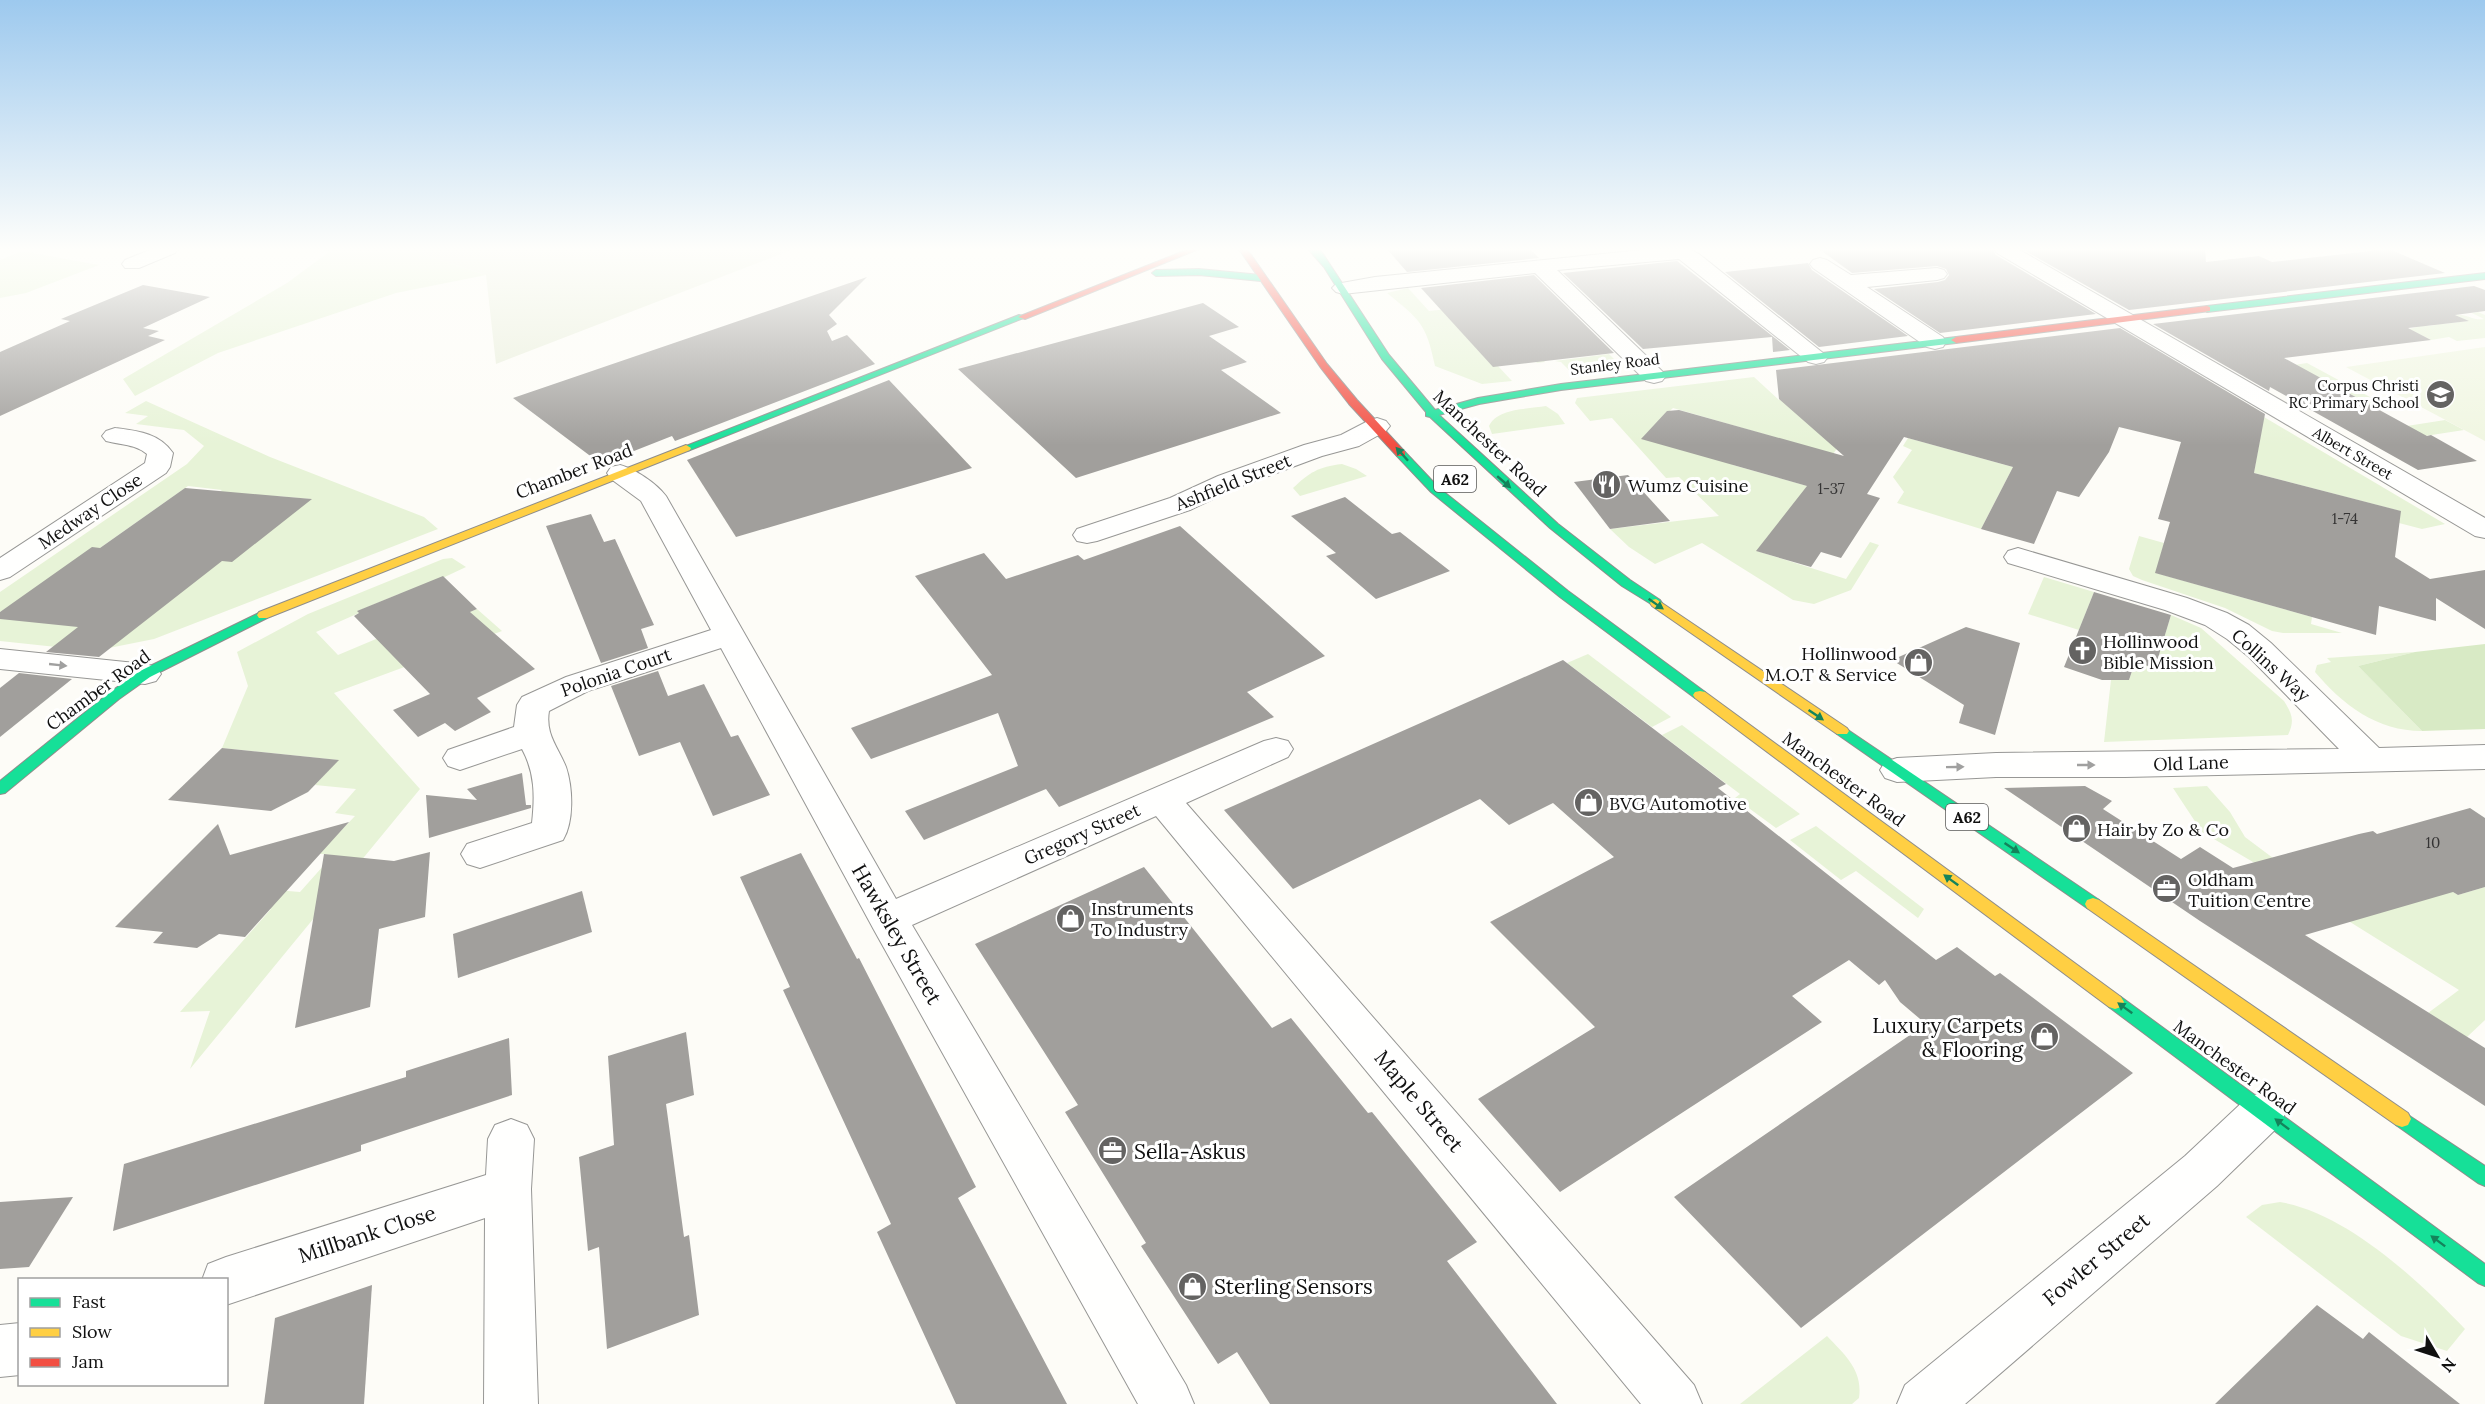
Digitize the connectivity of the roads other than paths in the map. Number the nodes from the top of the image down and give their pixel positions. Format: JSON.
{"nodes":[{"id":1,"x":1028,"y":315,"type":"edge"},
{"id":2,"x":1287,"y":315,"type":"edge"},
{"id":3,"x":1353,"y":315,"type":"edge"},
{"id":4,"x":1590,"y":315,"type":"edge"},
{"id":5,"x":1763,"y":315,"type":"edge"},
{"id":6,"x":1895,"y":315,"type":"edge"},
{"id":7,"x":2115,"y":315,"type":"edge"},
{"id":8,"x":2169,"y":315,"type":"edge"},
{"id":9,"x":2124,"y":320,"type":"junction"},
{"id":10,"x":1935,"y":342,"type":"junction"},
{"id":11,"x":1816,"y":357,"type":"junction"},
{"id":12,"x":1654,"y":376,"type":"junction"},
{"id":13,"x":1430,"y":414,"type":"junction"},
{"id":14,"x":1413,"y":418,"type":"dead end"},
{"id":15,"x":1383,"y":425,"type":"junction"},
{"id":16,"x":115,"y":436,"type":"dead end"},
{"id":17,"x":620,"y":473,"type":"junction"},
{"id":18,"x":1499,"y":520,"type":"dead end"},
{"id":19,"x":2485,"y":530,"type":"edge"},
{"id":20,"x":1087,"y":535,"type":"dead end"},
{"id":21,"x":1496,"y":540,"type":"junction"},
{"id":22,"x":2018,"y":557,"type":"dead end"},
{"id":23,"x":0,"y":571,"type":"edge"},
{"id":24,"x":728,"y":635,"type":"junction"},
{"id":25,"x":0,"y":659,"type":"edge"},
{"id":26,"x":145,"y":674,"type":"junction"},
{"id":27,"x":531,"y":733,"type":"junction"},
{"id":28,"x":1276,"y":749,"type":"dead end"},
{"id":29,"x":2485,"y":757,"type":"edge"},
{"id":30,"x":460,"y":758,"type":"dead end"},
{"id":31,"x":2369,"y":758,"type":"junction"},
{"id":32,"x":1897,"y":770,"type":"junction"},
{"id":33,"x":0,"y":789,"type":"edge"},
{"id":34,"x":1162,"y":799,"type":"junction"},
{"id":35,"x":480,"y":854,"type":"dead end"},
{"id":36,"x":888,"y":920,"type":"junction"},
{"id":37,"x":2264,"y":1111,"type":"junction"},
{"id":38,"x":511,"y":1139,"type":"dead end"},
{"id":39,"x":2485,"y":1177,"type":"edge"},
{"id":40,"x":508,"y":1190,"type":"junction"},
{"id":41,"x":2485,"y":1276,"type":"edge"},
{"id":42,"x":228,"y":1280,"type":"edge"},
{"id":43,"x":18,"y":1349,"type":"edge"},
{"id":44,"x":0,"y":1351,"type":"edge"},
{"id":45,"x":512,"y":1404,"type":"edge"},
{"id":46,"x":1167,"y":1404,"type":"edge"},
{"id":47,"x":1675,"y":1404,"type":"edge"},
{"id":48,"x":1924,"y":1404,"type":"edge"}],
"edges":[{"from":1,"to":17,"type":"main road","name":"Chamber Road"},
{"from":2,"to":15,"type":"main road","name":"Manchester Road","number":"A62"},
{"from":3,"to":13,"type":"main road","name":"Manchester Road","number":"A62"},
{"from":4,"to":12,"type":"street"},
{"from":5,"to":11,"type":"street"},
{"from":6,"to":10,"type":"street"},
{"from":7,"to":9,"type":"street","name":"Albert Street"},
{"from":8,"to":9,"type":"main road","name":"Stanley Road"},
{"from":9,"to":10,"type":"main road","name":"Stanley Road"},
{"from":9,"to":19,"type":"street","name":"Albert Street"},
{"from":10,"to":11,"type":"main road","name":"Stanley Road"},
{"from":11,"to":12,"type":"main road","name":"Stanley Road"},
{"from":12,"to":13,"type":"main road","name":"Stanley Road"},
{"from":13,"to":14,"type":"main road","name":"Stanley Road"},
{"from":13,"to":32,"type":"main road","name":"Manchester Road","number":"A62","one_way":true},
{"from":15,"to":20,"type":"street","name":"Ashfield Street"},
{"from":21,"to":15,"type":"main road","name":"Manchester Road","number":"A62","one_way":true},
{"from":16,"to":23,"type":"street","name":"Medway Close"},
{"from":17,"to":24,"type":"street","name":"Hawksley Street"},
{"from":17,"to":26,"type":"main road","name":"Chamber Road"},
{"from":18,"to":21,"type":"main road"},
{"from":37,"to":21,"type":"main road","name":"Manchester Road","number":"A62","one_way":true},
{"from":22,"to":31,"type":"street","name":"Collins Way"},
{"from":24,"to":27,"type":"street","name":"Polonia Court"},
{"from":24,"to":36,"type":"street","name":"Hawksley Street"},
{"from":25,"to":26,"type":"street","one_way":true},
{"from":26,"to":33,"type":"main road","name":"Chamber Road"},
{"from":27,"to":30,"type":"street"},
{"from":27,"to":35,"type":"street"},
{"from":28,"to":34,"type":"street","name":"Gregory Street"},
{"from":29,"to":31,"type":"street","name":"Old Lane"},
{"from":32,"to":31,"type":"street","name":"Old Lane","one_way":true},
{"from":32,"to":39,"type":"main road","name":"Manchester Road","number":"A62","one_way":true},
{"from":34,"to":36,"type":"street","name":"Gregory Street"},
{"from":34,"to":47,"type":"street","name":"Maple Street"},
{"from":36,"to":46,"type":"street","name":"Hawksley Street"},
{"from":41,"to":37,"type":"main road","name":"Manchester Road","number":"A62","one_way":true},
{"from":37,"to":48,"type":"street","name":"Fowler Street"},
{"from":38,"to":40,"type":"street"},
{"from":40,"to":42,"type":"street","name":"Millbank Close"},
{"from":40,"to":45,"type":"street"},
{"from":43,"to":44,"type":"street"}]}
